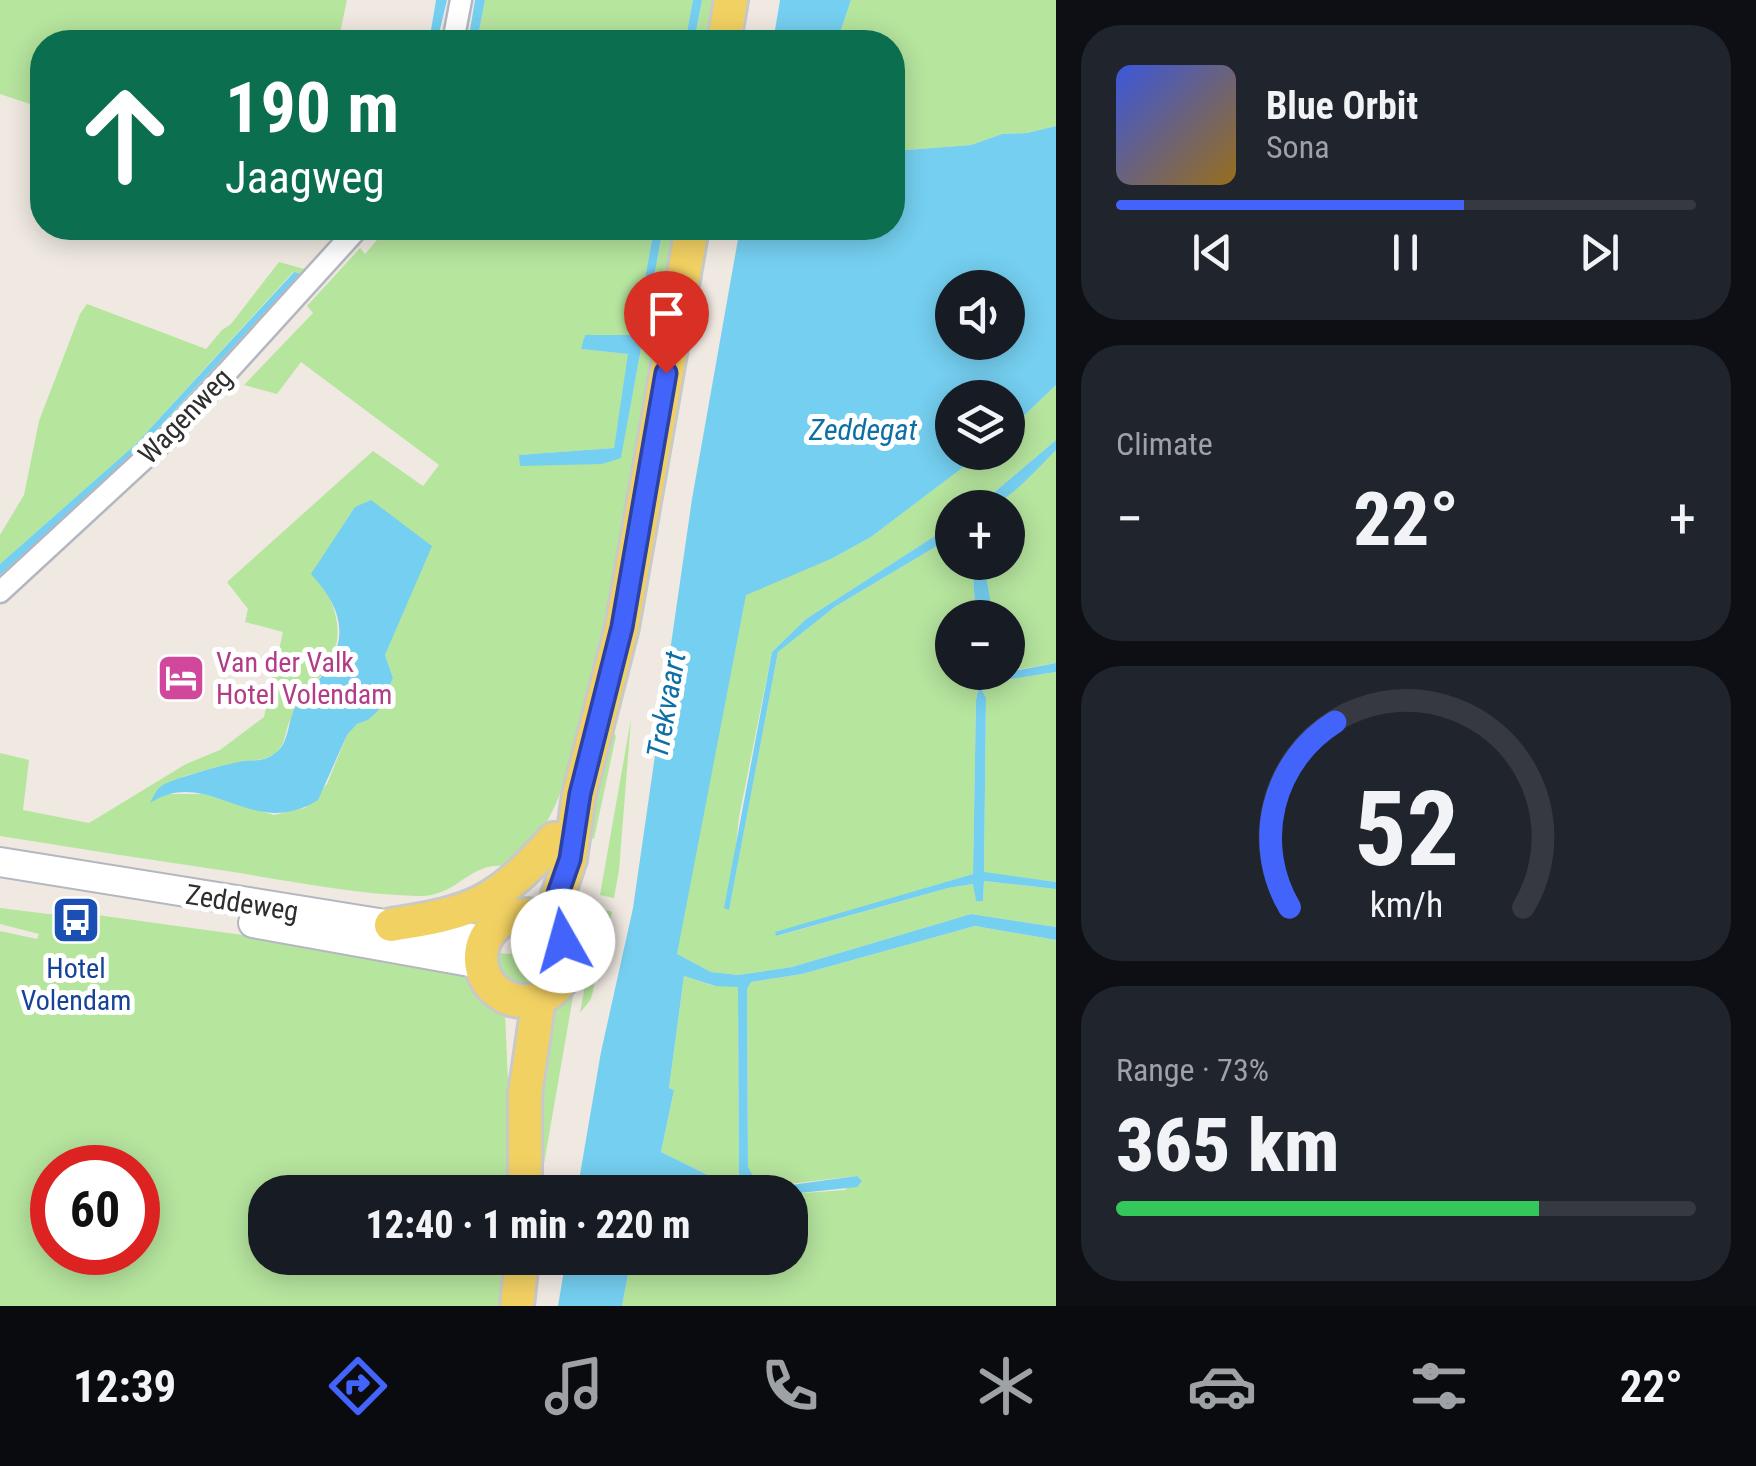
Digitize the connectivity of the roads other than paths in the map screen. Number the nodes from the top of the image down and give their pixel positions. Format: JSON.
{"nodes":[{"id":1,"x":461,"y":0,"type":"edge"},
{"id":2,"x":732,"y":0,"type":"edge"},
{"id":3,"x":455,"y":30,"type":"edge"},
{"id":4,"x":726,"y":30,"type":"edge"},
{"id":5,"x":347,"y":240,"type":"edge"},
{"id":6,"x":690,"y":240,"type":"edge"},
{"id":7,"x":0,"y":592,"type":"edge"},
{"id":8,"x":580,"y":794,"type":"junction"},
{"id":9,"x":554,"y":839,"type":"junction"},
{"id":10,"x":0,"y":862,"type":"edge"},
{"id":11,"x":0,"y":879,"type":"edge"},
{"id":12,"x":537,"y":918,"type":"junction"},
{"id":13,"x":391,"y":925,"type":"junction"},
{"id":14,"x":482,"y":952,"type":"junction"},
{"id":15,"x":525,"y":998,"type":"junction"},
{"id":16,"x":525,"y":1175,"type":"edge"},
{"id":17,"x":520,"y":1275,"type":"edge"},
{"id":18,"x":517,"y":1306,"type":"edge"}],
"edges":[{"from":1,"to":3,"type":"street"},
{"from":2,"to":4,"type":"main road"},
{"from":5,"to":7,"type":"street","name":"Wagenweg"},
{"from":6,"to":8,"type":"main road"},
{"from":8,"to":9,"type":"main road"},
{"from":8,"to":12,"type":"main road"},
{"from":9,"to":12,"type":"main road"},
{"from":9,"to":13,"type":"main road"},
{"from":10,"to":13,"type":"main road","name":"Zeddeweg"},
{"from":11,"to":14,"type":"main road","name":"Zeddeweg"},
{"from":12,"to":14,"type":"main road"},
{"from":12,"to":15,"type":"main road"},
{"from":13,"to":14,"type":"main road","name":"Zeddeweg"},
{"from":14,"to":15,"type":"main road"},
{"from":15,"to":16,"type":"main road"},
{"from":17,"to":18,"type":"main road"}]}
